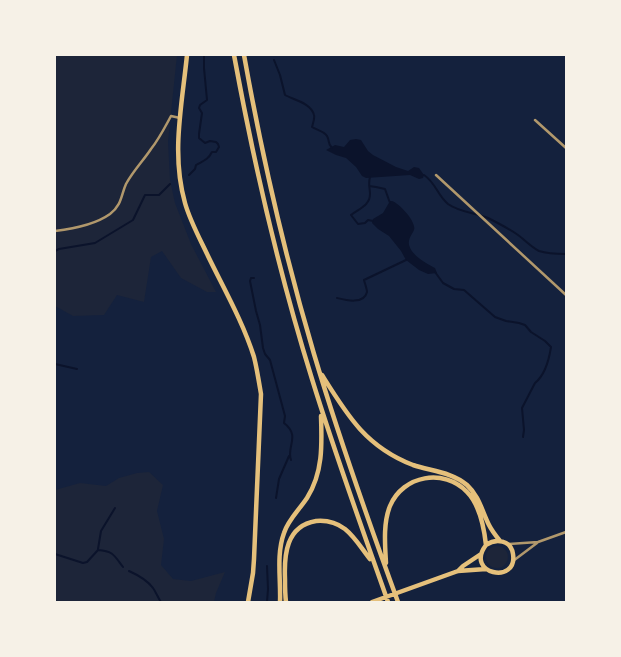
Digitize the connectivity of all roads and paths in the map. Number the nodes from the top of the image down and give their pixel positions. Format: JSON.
{"nodes":[{"id":1,"x":187,"y":55,"type":"edge"},
{"id":2,"x":234,"y":55,"type":"edge"},
{"id":3,"x":244,"y":55,"type":"edge"},
{"id":4,"x":180,"y":118,"type":"junction"},
{"id":5,"x":536,"y":120,"type":"dead end"},
{"id":6,"x":566,"y":148,"type":"edge"},
{"id":7,"x":436,"y":175,"type":"dead end"},
{"id":8,"x":55,"y":231,"type":"edge"},
{"id":9,"x":566,"y":294,"type":"edge"},
{"id":10,"x":319,"y":370,"type":"junction"},
{"id":11,"x":321,"y":410,"type":"junction"},
{"id":12,"x":566,"y":532,"type":"edge"},
{"id":13,"x":500,"y":541,"type":"junction"},
{"id":14,"x":538,"y":542,"type":"junction"},
{"id":15,"x":507,"y":544,"type":"junction"},
{"id":16,"x":486,"y":545,"type":"junction"},
{"id":17,"x":481,"y":554,"type":"junction"},
{"id":18,"x":513,"y":562,"type":"junction"},
{"id":19,"x":374,"y":563,"type":"junction"},
{"id":20,"x":486,"y":569,"type":"junction"},
{"id":21,"x":386,"y":570,"type":"junction"},
{"id":22,"x":458,"y":571,"type":"junction"},
{"id":23,"x":248,"y":602,"type":"edge"},
{"id":24,"x":280,"y":602,"type":"edge"},
{"id":25,"x":286,"y":602,"type":"edge"},
{"id":26,"x":372,"y":602,"type":"edge"},
{"id":27,"x":388,"y":602,"type":"edge"},
{"id":28,"x":398,"y":602,"type":"edge"}],
"edges":[{"from":1,"to":4,"type":"main road"},
{"from":2,"to":11,"type":"main road"},
{"from":3,"to":10,"type":"main road"},
{"from":4,"to":8,"type":"street"},
{"from":4,"to":23,"type":"main road"},
{"from":5,"to":6,"type":"street"},
{"from":7,"to":9,"type":"street"},
{"from":10,"to":13,"type":"main road"},
{"from":10,"to":21,"type":"main road"},
{"from":11,"to":19,"type":"main road"},
{"from":11,"to":24,"type":"main road"},
{"from":12,"to":14,"type":"street"},
{"from":13,"to":15,"type":"main road"},
{"from":13,"to":16,"type":"main road"},
{"from":14,"to":15,"type":"street"},
{"from":14,"to":18,"type":"street"},
{"from":15,"to":18,"type":"main road"},
{"from":16,"to":17,"type":"main road"},
{"from":16,"to":21,"type":"main road"},
{"from":17,"to":20,"type":"main road"},
{"from":17,"to":22,"type":"main road"},
{"from":18,"to":20,"type":"main road"},
{"from":19,"to":25,"type":"main road"},
{"from":19,"to":27,"type":"main road"},
{"from":20,"to":22,"type":"main road"},
{"from":21,"to":28,"type":"main road"},
{"from":22,"to":26,"type":"main road"}]}
